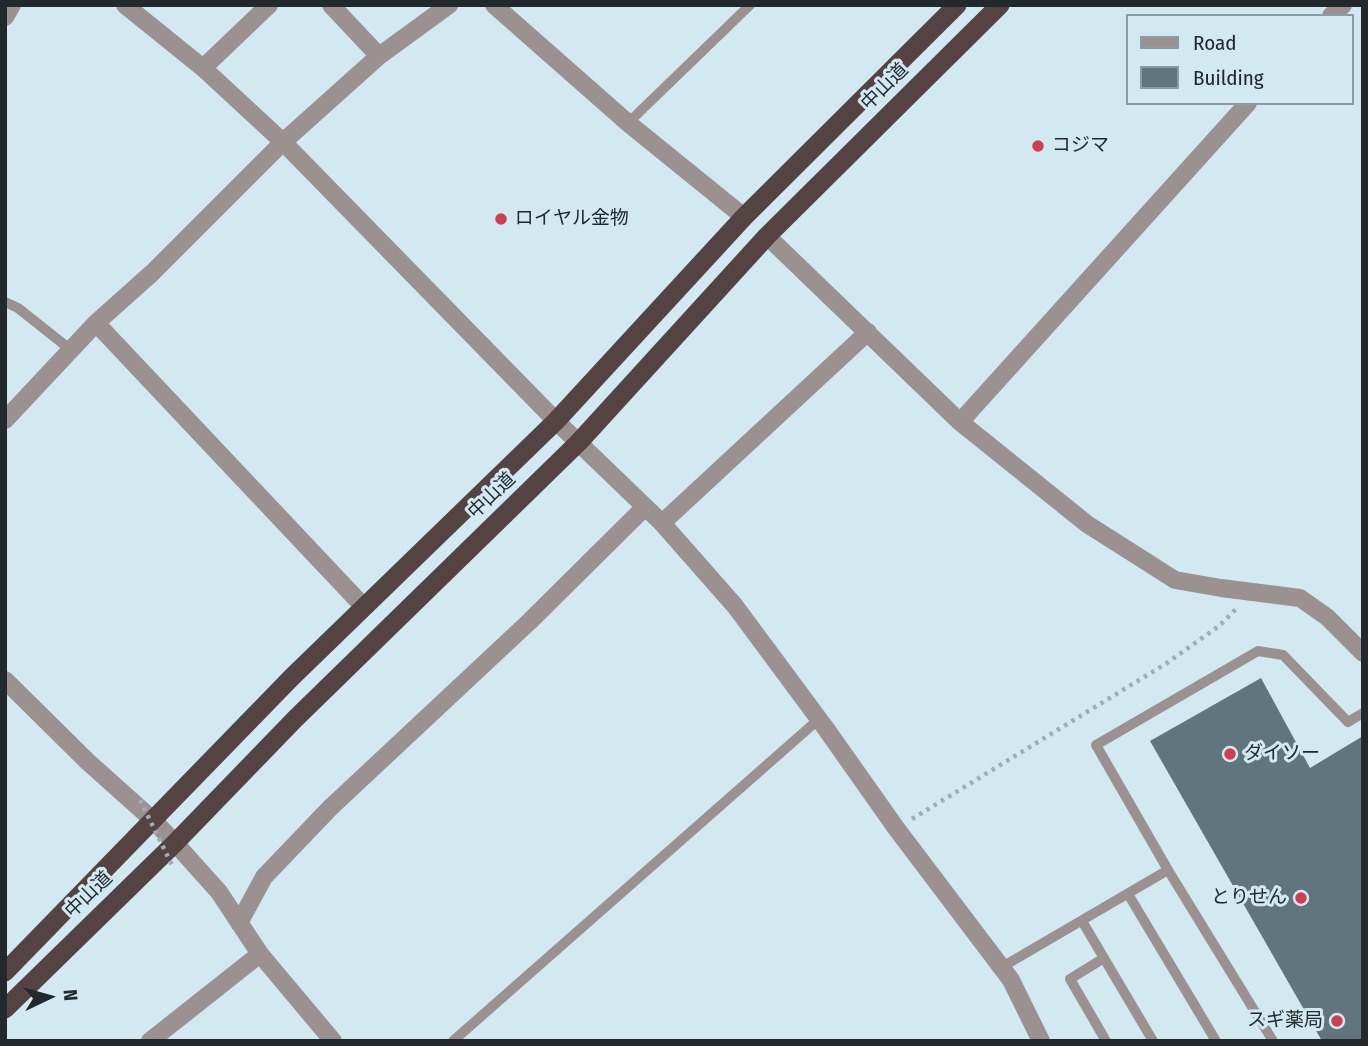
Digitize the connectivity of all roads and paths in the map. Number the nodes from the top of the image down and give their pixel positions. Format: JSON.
{"nodes":[{"id":1,"x":12,"y":5,"type":"edge"},
{"id":2,"x":125,"y":5,"type":"edge"},
{"id":3,"x":268,"y":5,"type":"edge"},
{"id":4,"x":331,"y":5,"type":"edge"},
{"id":5,"x":449,"y":5,"type":"edge"},
{"id":6,"x":494,"y":5,"type":"edge"},
{"id":7,"x":750,"y":5,"type":"edge"},
{"id":8,"x":957,"y":5,"type":"edge"},
{"id":9,"x":1000,"y":5,"type":"edge"},
{"id":10,"x":5,"y":17,"type":"edge"},
{"id":11,"x":379,"y":56,"type":"junction"},
{"id":12,"x":203,"y":68,"type":"junction"},
{"id":13,"x":1246,"y":105,"type":"edge"},
{"id":14,"x":628,"y":123,"type":"junction"},
{"id":15,"x":283,"y":142,"type":"junction"},
{"id":16,"x":744,"y":216,"type":"junction"},
{"id":17,"x":767,"y":236,"type":"junction"},
{"id":18,"x":5,"y":302,"type":"edge"},
{"id":19,"x":96,"y":324,"type":"junction"},
{"id":20,"x":867,"y":332,"type":"junction"},
{"id":21,"x":71,"y":350,"type":"junction"},
{"id":22,"x":5,"y":420,"type":"edge"},
{"id":23,"x":556,"y":421,"type":"junction"},
{"id":24,"x":960,"y":422,"type":"junction"},
{"id":25,"x":579,"y":443,"type":"junction"},
{"id":26,"x":645,"y":507,"type":"junction"},
{"id":27,"x":662,"y":523,"type":"junction"},
{"id":28,"x":1254,"y":592,"type":"junction"},
{"id":29,"x":364,"y":607,"type":"junction"},
{"id":30,"x":1363,"y":653,"type":"edge"},
{"id":31,"x":5,"y":680,"type":"edge"},
{"id":32,"x":1363,"y":713,"type":"edge"},
{"id":33,"x":819,"y":719,"type":"junction"},
{"id":34,"x":140,"y":800,"type":"dead end"},
{"id":35,"x":154,"y":821,"type":"junction"},
{"id":36,"x":896,"y":828,"type":"junction"},
{"id":37,"x":175,"y":843,"type":"junction"},
{"id":38,"x":172,"y":865,"type":"dead end"},
{"id":39,"x":1168,"y":870,"type":"junction"},
{"id":40,"x":1128,"y":894,"type":"junction"},
{"id":41,"x":1082,"y":920,"type":"junction"},
{"id":42,"x":239,"y":923,"type":"junction"},
{"id":43,"x":260,"y":954,"type":"junction"},
{"id":44,"x":1104,"y":958,"type":"junction"},
{"id":45,"x":1002,"y":967,"type":"junction"},
{"id":46,"x":5,"y":972,"type":"edge"},
{"id":47,"x":5,"y":1009,"type":"edge"},
{"id":48,"x":150,"y":1041,"type":"edge"},
{"id":49,"x":333,"y":1041,"type":"edge"},
{"id":50,"x":453,"y":1041,"type":"edge"},
{"id":51,"x":1041,"y":1041,"type":"edge"},
{"id":52,"x":1106,"y":1041,"type":"edge"},
{"id":53,"x":1153,"y":1041,"type":"edge"},
{"id":54,"x":1216,"y":1041,"type":"edge"},
{"id":55,"x":1273,"y":1041,"type":"edge"}],
"edges":[{"from":1,"to":10,"type":"street"},
{"from":2,"to":12,"type":"street"},
{"from":3,"to":12,"type":"street"},
{"from":4,"to":11,"type":"street"},
{"from":5,"to":11,"type":"street"},
{"from":6,"to":14,"type":"street"},
{"from":7,"to":14,"type":"lane"},
{"from":8,"to":16,"type":"highway","name":"中山道"},
{"from":9,"to":17,"type":"highway","name":"中山道"},
{"from":11,"to":15,"type":"street"},
{"from":12,"to":15,"type":"street"},
{"from":13,"to":24,"type":"street"},
{"from":14,"to":16,"type":"street"},
{"from":15,"to":19,"type":"street"},
{"from":15,"to":23,"type":"street"},
{"from":16,"to":23,"type":"highway","name":"中山道"},
{"from":17,"to":20,"type":"street"},
{"from":17,"to":25,"type":"highway","name":"中山道"},
{"from":18,"to":21,"type":"lane"},
{"from":19,"to":21,"type":"street"},
{"from":19,"to":29,"type":"street"},
{"from":20,"to":24,"type":"street"},
{"from":20,"to":27,"type":"street"},
{"from":21,"to":22,"type":"street"},
{"from":23,"to":25,"type":"street"},
{"from":23,"to":29,"type":"highway","name":"中山道"},
{"from":24,"to":28,"type":"street"},
{"from":25,"to":26,"type":"street"},
{"from":25,"to":37,"type":"highway","name":"中山道"},
{"from":26,"to":27,"type":"street"},
{"from":26,"to":42,"type":"street"},
{"from":27,"to":33,"type":"street"},
{"from":28,"to":30,"type":"street"},
{"from":28,"to":36,"type":"path"},
{"from":29,"to":35,"type":"highway","name":"中山道"},
{"from":31,"to":35,"type":"street"},
{"from":32,"to":39,"type":"lane"},
{"from":33,"to":36,"type":"street"},
{"from":33,"to":50,"type":"lane"},
{"from":34,"to":38,"type":"path","bridge":true},
{"from":35,"to":37,"type":"street"},
{"from":35,"to":46,"type":"highway","name":"中山道"},
{"from":36,"to":45,"type":"street"},
{"from":37,"to":42,"type":"street"},
{"from":37,"to":47,"type":"highway","name":"中山道"},
{"from":39,"to":40,"type":"lane"},
{"from":39,"to":55,"type":"lane"},
{"from":40,"to":41,"type":"lane"},
{"from":40,"to":54,"type":"lane"},
{"from":41,"to":44,"type":"lane"},
{"from":41,"to":45,"type":"lane"},
{"from":42,"to":43,"type":"street"},
{"from":43,"to":48,"type":"street"},
{"from":43,"to":49,"type":"street"},
{"from":44,"to":52,"type":"lane"},
{"from":44,"to":53,"type":"lane"},
{"from":45,"to":51,"type":"street"}]}
